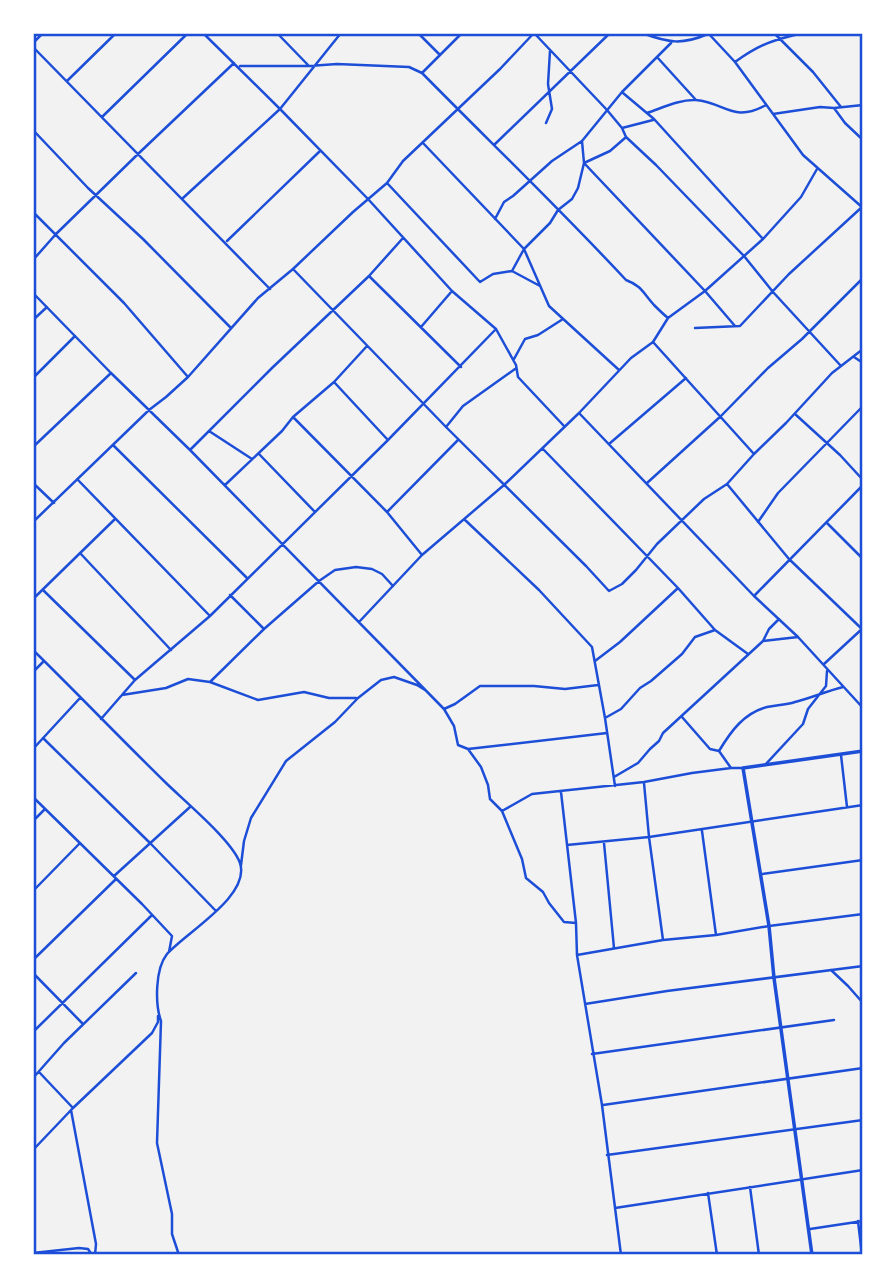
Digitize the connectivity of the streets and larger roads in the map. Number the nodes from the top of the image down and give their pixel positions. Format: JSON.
{"nodes":[{"id":1,"x":43,"y":33,"type":"edge"},
{"id":2,"x":116,"y":33,"type":"edge"},
{"id":3,"x":188,"y":33,"type":"edge"},
{"id":4,"x":203,"y":33,"type":"edge"},
{"id":5,"x":277,"y":33,"type":"edge"},
{"id":6,"x":341,"y":33,"type":"edge"},
{"id":7,"x":418,"y":33,"type":"edge"},
{"id":8,"x":462,"y":33,"type":"edge"},
{"id":9,"x":535,"y":33,"type":"edge"},
{"id":10,"x":610,"y":33,"type":"edge"},
{"id":11,"x":642,"y":33,"type":"edge"},
{"id":12,"x":774,"y":33,"type":"edge"},
{"id":13,"x":803,"y":33,"type":"edge"},
{"id":14,"x":708,"y":34,"type":"edge"},
{"id":15,"x":780,"y":39,"type":"junction"},
{"id":16,"x":671,"y":43,"type":"junction"},
{"id":17,"x":33,"y":45,"type":"edge"},
{"id":18,"x":550,"y":50,"type":"junction"},
{"id":19,"x":440,"y":55,"type":"junction"},
{"id":20,"x":657,"y":57,"type":"junction"},
{"id":21,"x":735,"y":62,"type":"junction"},
{"id":22,"x":236,"y":65,"type":"junction"},
{"id":23,"x":317,"y":65,"type":"junction"},
{"id":24,"x":311,"y":68,"type":"junction"},
{"id":25,"x":570,"y":71,"type":"junction"},
{"id":26,"x":422,"y":73,"type":"junction"},
{"id":27,"x":67,"y":81,"type":"junction"},
{"id":28,"x":550,"y":91,"type":"junction"},
{"id":29,"x":622,"y":92,"type":"junction"},
{"id":30,"x":696,"y":100,"type":"junction"},
{"id":31,"x":766,"y":105,"type":"junction"},
{"id":32,"x":863,"y":105,"type":"edge"},
{"id":33,"x":841,"y":107,"type":"junction"},
{"id":34,"x":280,"y":108,"type":"junction"},
{"id":35,"x":834,"y":108,"type":"junction"},
{"id":36,"x":457,"y":109,"type":"junction"},
{"id":37,"x":607,"y":110,"type":"junction"},
{"id":38,"x":647,"y":113,"type":"junction"},
{"id":39,"x":773,"y":114,"type":"junction"},
{"id":40,"x":102,"y":117,"type":"junction"},
{"id":41,"x":654,"y":119,"type":"junction"},
{"id":42,"x":546,"y":123,"type":"dead end"},
{"id":43,"x":622,"y":128,"type":"junction"},
{"id":44,"x":33,"y":130,"type":"edge"},
{"id":45,"x":626,"y":137,"type":"junction"},
{"id":46,"x":863,"y":140,"type":"edge"},
{"id":47,"x":582,"y":141,"type":"junction"},
{"id":48,"x":423,"y":144,"type":"junction"},
{"id":49,"x":493,"y":146,"type":"junction"},
{"id":50,"x":320,"y":151,"type":"junction"},
{"id":51,"x":138,"y":154,"type":"junction"},
{"id":52,"x":584,"y":163,"type":"junction"},
{"id":53,"x":817,"y":169,"type":"junction"},
{"id":54,"x":530,"y":180,"type":"junction"},
{"id":55,"x":387,"y":183,"type":"junction"},
{"id":56,"x":97,"y":196,"type":"junction"},
{"id":57,"x":183,"y":198,"type":"junction"},
{"id":58,"x":368,"y":199,"type":"junction"},
{"id":59,"x":862,"y":208,"type":"edge"},
{"id":60,"x":558,"y":210,"type":"junction"},
{"id":61,"x":33,"y":212,"type":"edge"},
{"id":62,"x":495,"y":219,"type":"junction"},
{"id":63,"x":56,"y":234,"type":"junction"},
{"id":64,"x":404,"y":238,"type":"junction"},
{"id":65,"x":763,"y":239,"type":"junction"},
{"id":66,"x":226,"y":242,"type":"junction"},
{"id":67,"x":524,"y":249,"type":"junction"},
{"id":68,"x":744,"y":256,"type":"junction"},
{"id":69,"x":33,"y":260,"type":"edge"},
{"id":70,"x":293,"y":269,"type":"junction"},
{"id":71,"x":512,"y":271,"type":"junction"},
{"id":72,"x":369,"y":276,"type":"junction"},
{"id":73,"x":863,"y":278,"type":"edge"},
{"id":74,"x":540,"y":286,"type":"junction"},
{"id":75,"x":270,"y":289,"type":"junction"},
{"id":76,"x":452,"y":291,"type":"junction"},
{"id":77,"x":705,"y":291,"type":"junction"},
{"id":78,"x":773,"y":292,"type":"junction"},
{"id":79,"x":33,"y":293,"type":"edge"},
{"id":80,"x":47,"y":307,"type":"junction"},
{"id":81,"x":334,"y":310,"type":"junction"},
{"id":82,"x":563,"y":318,"type":"junction"},
{"id":83,"x":668,"y":318,"type":"junction"},
{"id":84,"x":33,"y":320,"type":"edge"},
{"id":85,"x":735,"y":326,"type":"junction"},
{"id":86,"x":421,"y":327,"type":"junction"},
{"id":87,"x":231,"y":328,"type":"junction"},
{"id":88,"x":695,"y":328,"type":"dead end"},
{"id":89,"x":496,"y":329,"type":"junction"},
{"id":90,"x":809,"y":331,"type":"junction"},
{"id":91,"x":75,"y":336,"type":"junction"},
{"id":92,"x":653,"y":342,"type":"junction"},
{"id":93,"x":367,"y":346,"type":"junction"},
{"id":94,"x":863,"y":349,"type":"edge"},
{"id":95,"x":854,"y":357,"type":"junction"},
{"id":96,"x":513,"y":360,"type":"junction"},
{"id":97,"x":863,"y":363,"type":"edge"},
{"id":98,"x":841,"y":366,"type":"junction"},
{"id":99,"x":461,"y":367,"type":"junction"},
{"id":100,"x":515,"y":369,"type":"junction"},
{"id":101,"x":619,"y":370,"type":"junction"},
{"id":102,"x":111,"y":373,"type":"junction"},
{"id":103,"x":33,"y":377,"type":"edge"},
{"id":104,"x":188,"y":377,"type":"junction"},
{"id":105,"x":686,"y":378,"type":"junction"},
{"id":106,"x":334,"y":382,"type":"junction"},
{"id":107,"x":423,"y":404,"type":"junction"},
{"id":108,"x":863,"y":406,"type":"edge"},
{"id":109,"x":149,"y":410,"type":"junction"},
{"id":110,"x":579,"y":413,"type":"junction"},
{"id":111,"x":795,"y":414,"type":"junction"},
{"id":112,"x":721,"y":416,"type":"junction"},
{"id":113,"x":293,"y":417,"type":"junction"},
{"id":114,"x":564,"y":426,"type":"junction"},
{"id":115,"x":446,"y":427,"type":"junction"},
{"id":116,"x":209,"y":431,"type":"junction"},
{"id":117,"x":388,"y":440,"type":"junction"},
{"id":118,"x":458,"y":440,"type":"junction"},
{"id":119,"x":826,"y":442,"type":"junction"},
{"id":120,"x":609,"y":444,"type":"junction"},
{"id":121,"x":113,"y":445,"type":"junction"},
{"id":122,"x":33,"y":447,"type":"edge"},
{"id":123,"x":542,"y":449,"type":"junction"},
{"id":124,"x":190,"y":450,"type":"junction"},
{"id":125,"x":258,"y":453,"type":"junction"},
{"id":126,"x":754,"y":454,"type":"junction"},
{"id":127,"x":252,"y":459,"type":"junction"},
{"id":128,"x":351,"y":475,"type":"junction"},
{"id":129,"x":77,"y":480,"type":"junction"},
{"id":130,"x":863,"y":480,"type":"edge"},
{"id":131,"x":33,"y":483,"type":"edge"},
{"id":132,"x":647,"y":483,"type":"junction"},
{"id":133,"x":727,"y":484,"type":"junction"},
{"id":134,"x":225,"y":485,"type":"junction"},
{"id":135,"x":504,"y":485,"type":"junction"},
{"id":136,"x":863,"y":485,"type":"edge"},
{"id":137,"x":54,"y":503,"type":"junction"},
{"id":138,"x":315,"y":512,"type":"junction"},
{"id":139,"x":387,"y":512,"type":"junction"},
{"id":140,"x":115,"y":519,"type":"junction"},
{"id":141,"x":464,"y":519,"type":"junction"},
{"id":142,"x":683,"y":520,"type":"junction"},
{"id":143,"x":33,"y":522,"type":"edge"},
{"id":144,"x":758,"y":522,"type":"junction"},
{"id":145,"x":827,"y":523,"type":"junction"},
{"id":146,"x":282,"y":544,"type":"junction"},
{"id":147,"x":80,"y":554,"type":"junction"},
{"id":148,"x":422,"y":555,"type":"junction"},
{"id":149,"x":647,"y":557,"type":"junction"},
{"id":150,"x":789,"y":559,"type":"junction"},
{"id":151,"x":863,"y":559,"type":"edge"},
{"id":152,"x":247,"y":579,"type":"junction"},
{"id":153,"x":319,"y":581,"type":"junction"},
{"id":154,"x":394,"y":586,"type":"junction"},
{"id":155,"x":678,"y":588,"type":"junction"},
{"id":156,"x":43,"y":590,"type":"junction"},
{"id":157,"x":230,"y":595,"type":"junction"},
{"id":158,"x":754,"y":596,"type":"junction"},
{"id":159,"x":33,"y":599,"type":"edge"},
{"id":160,"x":210,"y":616,"type":"junction"},
{"id":161,"x":779,"y":619,"type":"junction"},
{"id":162,"x":359,"y":622,"type":"junction"},
{"id":163,"x":264,"y":629,"type":"junction"},
{"id":164,"x":862,"y":629,"type":"edge"},
{"id":165,"x":715,"y":630,"type":"junction"},
{"id":166,"x":798,"y":637,"type":"junction"},
{"id":167,"x":763,"y":641,"type":"junction"},
{"id":168,"x":33,"y":650,"type":"edge"},
{"id":169,"x":171,"y":650,"type":"junction"},
{"id":170,"x":748,"y":654,"type":"junction"},
{"id":171,"x":44,"y":661,"type":"junction"},
{"id":172,"x":595,"y":661,"type":"junction"},
{"id":173,"x":824,"y":664,"type":"junction"},
{"id":174,"x":828,"y":669,"type":"junction"},
{"id":175,"x":33,"y":672,"type":"edge"},
{"id":176,"x":135,"y":680,"type":"junction"},
{"id":177,"x":210,"y":682,"type":"junction"},
{"id":178,"x":599,"y":685,"type":"junction"},
{"id":179,"x":843,"y":687,"type":"junction"},
{"id":180,"x":429,"y":693,"type":"junction"},
{"id":181,"x":820,"y":693,"type":"junction"},
{"id":182,"x":122,"y":695,"type":"junction"},
{"id":183,"x":80,"y":698,"type":"junction"},
{"id":184,"x":358,"y":698,"type":"junction"},
{"id":185,"x":863,"y":708,"type":"edge"},
{"id":186,"x":444,"y":709,"type":"junction"},
{"id":187,"x":682,"y":717,"type":"junction"},
{"id":188,"x":605,"y":718,"type":"junction"},
{"id":189,"x":101,"y":719,"type":"junction"},
{"id":190,"x":607,"y":733,"type":"junction"},
{"id":191,"x":43,"y":738,"type":"junction"},
{"id":192,"x":33,"y":749,"type":"edge"},
{"id":193,"x":468,"y":749,"type":"junction"},
{"id":194,"x":719,"y":751,"type":"junction"},
{"id":195,"x":863,"y":751,"type":"edge"},
{"id":196,"x":841,"y":754,"type":"junction"},
{"id":197,"x":765,"y":765,"type":"junction"},
{"id":198,"x":731,"y":768,"type":"junction"},
{"id":199,"x":743,"y":768,"type":"junction"},
{"id":200,"x":614,"y":777,"type":"junction"},
{"id":201,"x":644,"y":782,"type":"junction"},
{"id":202,"x":615,"y":786,"type":"junction"},
{"id":203,"x":561,"y":792,"type":"junction"},
{"id":204,"x":33,"y":797,"type":"edge"},
{"id":205,"x":863,"y":805,"type":"edge"},
{"id":206,"x":190,"y":807,"type":"junction"},
{"id":207,"x":848,"y":807,"type":"junction"},
{"id":208,"x":45,"y":809,"type":"junction"},
{"id":209,"x":502,"y":811,"type":"junction"},
{"id":210,"x":33,"y":821,"type":"edge"},
{"id":211,"x":752,"y":822,"type":"junction"},
{"id":212,"x":702,"y":829,"type":"junction"},
{"id":213,"x":649,"y":836,"type":"junction"},
{"id":214,"x":604,"y":842,"type":"junction"},
{"id":215,"x":80,"y":843,"type":"junction"},
{"id":216,"x":151,"y":844,"type":"junction"},
{"id":217,"x":567,"y":845,"type":"junction"},
{"id":218,"x":863,"y":860,"type":"edge"},
{"id":219,"x":241,"y":865,"type":"junction"},
{"id":220,"x":760,"y":874,"type":"junction"},
{"id":221,"x":115,"y":877,"type":"junction"},
{"id":222,"x":33,"y":891,"type":"edge"},
{"id":223,"x":216,"y":911,"type":"junction"},
{"id":224,"x":863,"y":914,"type":"edge"},
{"id":225,"x":152,"y":915,"type":"junction"},
{"id":226,"x":576,"y":923,"type":"junction"},
{"id":227,"x":769,"y":926,"type":"junction"},
{"id":228,"x":716,"y":935,"type":"junction"},
{"id":229,"x":663,"y":940,"type":"junction"},
{"id":230,"x":614,"y":948,"type":"junction"},
{"id":231,"x":170,"y":952,"type":"junction"},
{"id":232,"x":578,"y":956,"type":"junction"},
{"id":233,"x":33,"y":960,"type":"edge"},
{"id":234,"x":863,"y":966,"type":"edge"},
{"id":235,"x":831,"y":970,"type":"junction"},
{"id":236,"x":33,"y":973,"type":"edge"},
{"id":237,"x":136,"y":973,"type":"dead end"},
{"id":238,"x":774,"y":978,"type":"junction"},
{"id":239,"x":63,"y":1002,"type":"junction"},
{"id":240,"x":863,"y":1003,"type":"edge"},
{"id":241,"x":585,"y":1004,"type":"junction"},
{"id":242,"x":158,"y":1014,"type":"junction"},
{"id":243,"x":834,"y":1020,"type":"dead end"},
{"id":244,"x":83,"y":1024,"type":"junction"},
{"id":245,"x":781,"y":1028,"type":"junction"},
{"id":246,"x":33,"y":1032,"type":"edge"},
{"id":247,"x":592,"y":1054,"type":"junction"},
{"id":248,"x":863,"y":1068,"type":"edge"},
{"id":249,"x":39,"y":1072,"type":"junction"},
{"id":250,"x":33,"y":1078,"type":"edge"},
{"id":251,"x":789,"y":1079,"type":"junction"},
{"id":252,"x":602,"y":1105,"type":"junction"},
{"id":253,"x":72,"y":1109,"type":"junction"},
{"id":254,"x":863,"y":1120,"type":"edge"},
{"id":255,"x":795,"y":1129,"type":"junction"},
{"id":256,"x":33,"y":1150,"type":"edge"},
{"id":257,"x":607,"y":1155,"type":"junction"},
{"id":258,"x":863,"y":1170,"type":"edge"},
{"id":259,"x":803,"y":1178,"type":"junction"},
{"id":260,"x":750,"y":1187,"type":"junction"},
{"id":261,"x":708,"y":1193,"type":"junction"},
{"id":262,"x":615,"y":1208,"type":"junction"},
{"id":263,"x":861,"y":1221,"type":"edge"},
{"id":264,"x":810,"y":1229,"type":"junction"},
{"id":265,"x":33,"y":1253,"type":"edge"},
{"id":266,"x":94,"y":1255,"type":"edge"},
{"id":267,"x":180,"y":1255,"type":"edge"},
{"id":268,"x":621,"y":1255,"type":"edge"},
{"id":269,"x":717,"y":1255,"type":"edge"},
{"id":270,"x":759,"y":1255,"type":"edge"},
{"id":271,"x":812,"y":1255,"type":"edge"},
{"id":272,"x":862,"y":1255,"type":"edge"}],
"edges":[{"from":1,"to":17,"type":"street"},
{"from":2,"to":27,"type":"street"},
{"from":3,"to":40,"type":"street"},
{"from":4,"to":22,"type":"street"},
{"from":5,"to":24,"type":"street"},
{"from":6,"to":23,"type":"street"},
{"from":7,"to":19,"type":"street"},
{"from":8,"to":19,"type":"street"},
{"from":9,"to":18,"type":"street"},
{"from":9,"to":36,"type":"street"},
{"from":10,"to":25,"type":"street"},
{"from":11,"to":16,"type":"street"},
{"from":12,"to":15,"type":"street"},
{"from":13,"to":15,"type":"street"},
{"from":14,"to":16,"type":"street"},
{"from":14,"to":21,"type":"street"},
{"from":15,"to":21,"type":"street"},
{"from":15,"to":33,"type":"street"},
{"from":16,"to":20,"type":"street"},
{"from":17,"to":27,"type":"street"},
{"from":18,"to":25,"type":"street"},
{"from":18,"to":28,"type":"street"},
{"from":19,"to":26,"type":"street"},
{"from":20,"to":29,"type":"street"},
{"from":20,"to":30,"type":"street"},
{"from":21,"to":31,"type":"street"},
{"from":22,"to":24,"type":"street"},
{"from":22,"to":34,"type":"street"},
{"from":22,"to":51,"type":"street"},
{"from":23,"to":24,"type":"street"},
{"from":23,"to":26,"type":"street"},
{"from":24,"to":34,"type":"street"},
{"from":25,"to":28,"type":"street"},
{"from":25,"to":37,"type":"street"},
{"from":26,"to":36,"type":"street"},
{"from":27,"to":40,"type":"street"},
{"from":28,"to":42,"type":"street"},
{"from":28,"to":49,"type":"street"},
{"from":29,"to":37,"type":"street"},
{"from":29,"to":38,"type":"street"},
{"from":30,"to":31,"type":"street"},
{"from":30,"to":38,"type":"street"},
{"from":31,"to":39,"type":"street"},
{"from":32,"to":33,"type":"street"},
{"from":33,"to":35,"type":"street"},
{"from":34,"to":50,"type":"street"},
{"from":34,"to":57,"type":"street"},
{"from":35,"to":39,"type":"street"},
{"from":35,"to":46,"type":"street"},
{"from":36,"to":48,"type":"street"},
{"from":36,"to":49,"type":"street"},
{"from":37,"to":43,"type":"street"},
{"from":37,"to":47,"type":"street"},
{"from":38,"to":41,"type":"street"},
{"from":39,"to":53,"type":"street"},
{"from":40,"to":51,"type":"street"},
{"from":41,"to":43,"type":"street"},
{"from":41,"to":65,"type":"street"},
{"from":43,"to":45,"type":"street"},
{"from":44,"to":56,"type":"street"},
{"from":45,"to":52,"type":"street"},
{"from":45,"to":68,"type":"street"},
{"from":47,"to":52,"type":"street"},
{"from":47,"to":54,"type":"street"},
{"from":48,"to":55,"type":"street"},
{"from":48,"to":62,"type":"street"},
{"from":49,"to":54,"type":"street"},
{"from":50,"to":58,"type":"street"},
{"from":50,"to":66,"type":"street"},
{"from":51,"to":56,"type":"street"},
{"from":51,"to":57,"type":"street"},
{"from":52,"to":60,"type":"street"},
{"from":52,"to":77,"type":"street"},
{"from":53,"to":59,"type":"street"},
{"from":53,"to":65,"type":"street"},
{"from":54,"to":60,"type":"street"},
{"from":54,"to":62,"type":"street"},
{"from":55,"to":58,"type":"street"},
{"from":55,"to":71,"type":"street"},
{"from":56,"to":63,"type":"street"},
{"from":56,"to":87,"type":"street"},
{"from":57,"to":66,"type":"street"},
{"from":58,"to":64,"type":"street"},
{"from":58,"to":70,"type":"street"},
{"from":59,"to":78,"type":"street"},
{"from":60,"to":67,"type":"street"},
{"from":60,"to":83,"type":"street"},
{"from":61,"to":63,"type":"street"},
{"from":62,"to":67,"type":"street"},
{"from":63,"to":69,"type":"street"},
{"from":63,"to":104,"type":"street"},
{"from":64,"to":72,"type":"street"},
{"from":64,"to":76,"type":"street"},
{"from":65,"to":68,"type":"street"},
{"from":66,"to":75,"type":"street"},
{"from":67,"to":71,"type":"street"},
{"from":67,"to":74,"type":"street"},
{"from":68,"to":77,"type":"street"},
{"from":68,"to":78,"type":"street"},
{"from":70,"to":75,"type":"street"},
{"from":70,"to":81,"type":"street"},
{"from":71,"to":74,"type":"street"},
{"from":72,"to":81,"type":"street"},
{"from":72,"to":86,"type":"street"},
{"from":73,"to":90,"type":"street"},
{"from":74,"to":82,"type":"street"},
{"from":75,"to":87,"type":"street"},
{"from":76,"to":86,"type":"street"},
{"from":76,"to":89,"type":"street"},
{"from":77,"to":83,"type":"street"},
{"from":77,"to":85,"type":"street"},
{"from":78,"to":85,"type":"street"},
{"from":78,"to":90,"type":"street"},
{"from":79,"to":80,"type":"street"},
{"from":80,"to":84,"type":"street"},
{"from":80,"to":91,"type":"street"},
{"from":81,"to":93,"type":"street"},
{"from":81,"to":116,"type":"street"},
{"from":82,"to":96,"type":"street"},
{"from":82,"to":101,"type":"street"},
{"from":83,"to":92,"type":"street"},
{"from":85,"to":88,"type":"street"},
{"from":86,"to":99,"type":"street"},
{"from":87,"to":104,"type":"street"},
{"from":89,"to":96,"type":"street"},
{"from":89,"to":99,"type":"street"},
{"from":90,"to":98,"type":"street"},
{"from":90,"to":112,"type":"street"},
{"from":91,"to":102,"type":"street"},
{"from":91,"to":103,"type":"street"},
{"from":92,"to":101,"type":"street"},
{"from":92,"to":105,"type":"street"},
{"from":93,"to":106,"type":"street"},
{"from":93,"to":107,"type":"street"},
{"from":94,"to":95,"type":"street"},
{"from":95,"to":97,"type":"street"},
{"from":95,"to":98,"type":"street"},
{"from":96,"to":100,"type":"street"},
{"from":98,"to":111,"type":"street"},
{"from":99,"to":107,"type":"street"},
{"from":100,"to":114,"type":"street"},
{"from":100,"to":115,"type":"street"},
{"from":101,"to":110,"type":"street"},
{"from":102,"to":109,"type":"street"},
{"from":102,"to":122,"type":"street"},
{"from":104,"to":109,"type":"street"},
{"from":105,"to":112,"type":"street"},
{"from":105,"to":120,"type":"street"},
{"from":106,"to":113,"type":"street"},
{"from":106,"to":117,"type":"street"},
{"from":107,"to":115,"type":"street"},
{"from":107,"to":117,"type":"street"},
{"from":108,"to":119,"type":"street"},
{"from":109,"to":121,"type":"street"},
{"from":109,"to":124,"type":"street"},
{"from":110,"to":114,"type":"street"},
{"from":110,"to":120,"type":"street"},
{"from":111,"to":119,"type":"street"},
{"from":111,"to":126,"type":"street"},
{"from":112,"to":126,"type":"street"},
{"from":112,"to":132,"type":"street"},
{"from":113,"to":125,"type":"street"},
{"from":113,"to":128,"type":"street"},
{"from":114,"to":123,"type":"street"},
{"from":115,"to":118,"type":"street"},
{"from":116,"to":124,"type":"street"},
{"from":116,"to":127,"type":"street"},
{"from":117,"to":128,"type":"street"},
{"from":118,"to":135,"type":"street"},
{"from":118,"to":139,"type":"street"},
{"from":119,"to":130,"type":"street"},
{"from":119,"to":144,"type":"street"},
{"from":120,"to":132,"type":"street"},
{"from":121,"to":129,"type":"street"},
{"from":121,"to":152,"type":"street"},
{"from":123,"to":135,"type":"street"},
{"from":123,"to":149,"type":"street"},
{"from":124,"to":134,"type":"street"},
{"from":125,"to":127,"type":"street"},
{"from":125,"to":138,"type":"street"},
{"from":126,"to":133,"type":"street"},
{"from":127,"to":134,"type":"street"},
{"from":128,"to":138,"type":"street"},
{"from":128,"to":139,"type":"street"},
{"from":129,"to":137,"type":"street"},
{"from":129,"to":140,"type":"street"},
{"from":131,"to":137,"type":"street"},
{"from":132,"to":142,"type":"street"},
{"from":133,"to":142,"type":"street"},
{"from":133,"to":144,"type":"street"},
{"from":134,"to":146,"type":"street"},
{"from":135,"to":141,"type":"street"},
{"from":135,"to":149,"type":"street"},
{"from":136,"to":145,"type":"street"},
{"from":137,"to":143,"type":"street"},
{"from":138,"to":146,"type":"street"},
{"from":139,"to":148,"type":"street"},
{"from":140,"to":147,"type":"street"},
{"from":140,"to":160,"type":"street"},
{"from":141,"to":148,"type":"street"},
{"from":141,"to":172,"type":"street"},
{"from":142,"to":149,"type":"street"},
{"from":142,"to":158,"type":"street"},
{"from":144,"to":150,"type":"street"},
{"from":145,"to":150,"type":"street"},
{"from":145,"to":151,"type":"street"},
{"from":146,"to":152,"type":"street"},
{"from":146,"to":153,"type":"street"},
{"from":147,"to":156,"type":"street"},
{"from":147,"to":169,"type":"street"},
{"from":148,"to":154,"type":"street"},
{"from":149,"to":155,"type":"street"},
{"from":150,"to":158,"type":"street"},
{"from":150,"to":164,"type":"street"},
{"from":152,"to":157,"type":"street"},
{"from":153,"to":154,"type":"street"},
{"from":153,"to":162,"type":"street"},
{"from":153,"to":163,"type":"street"},
{"from":154,"to":162,"type":"street"},
{"from":155,"to":165,"type":"street"},
{"from":155,"to":172,"type":"street"},
{"from":156,"to":159,"type":"street"},
{"from":156,"to":176,"type":"street"},
{"from":157,"to":160,"type":"street"},
{"from":157,"to":163,"type":"street"},
{"from":158,"to":161,"type":"street"},
{"from":160,"to":169,"type":"street"},
{"from":161,"to":166,"type":"street"},
{"from":161,"to":167,"type":"street"},
{"from":162,"to":180,"type":"street"},
{"from":163,"to":177,"type":"street"},
{"from":164,"to":173,"type":"street"},
{"from":165,"to":170,"type":"street"},
{"from":165,"to":188,"type":"street"},
{"from":166,"to":167,"type":"street"},
{"from":166,"to":173,"type":"street"},
{"from":167,"to":170,"type":"street"},
{"from":168,"to":171,"type":"street"},
{"from":169,"to":176,"type":"street"},
{"from":170,"to":187,"type":"street"},
{"from":171,"to":175,"type":"street"},
{"from":171,"to":183,"type":"street"},
{"from":172,"to":178,"type":"street"},
{"from":173,"to":174,"type":"street"},
{"from":174,"to":179,"type":"street"},
{"from":174,"to":181,"type":"street"},
{"from":176,"to":182,"type":"street"},
{"from":177,"to":182,"type":"street"},
{"from":177,"to":184,"type":"street"},
{"from":178,"to":186,"type":"street"},
{"from":178,"to":188,"type":"street"},
{"from":179,"to":181,"type":"street"},
{"from":179,"to":185,"type":"street"},
{"from":180,"to":184,"type":"street"},
{"from":180,"to":186,"type":"street"},
{"from":181,"to":194,"type":"street"},
{"from":181,"to":197,"type":"street"},
{"from":182,"to":189,"type":"street"},
{"from":183,"to":189,"type":"street"},
{"from":183,"to":191,"type":"street"},
{"from":184,"to":219,"type":"street"},
{"from":186,"to":193,"type":"street"},
{"from":187,"to":194,"type":"street"},
{"from":187,"to":200,"type":"street"},
{"from":188,"to":190,"type":"street"},
{"from":189,"to":206,"type":"street"},
{"from":190,"to":193,"type":"street"},
{"from":190,"to":200,"type":"street"},
{"from":191,"to":192,"type":"street"},
{"from":191,"to":216,"type":"street"},
{"from":193,"to":209,"type":"street"},
{"from":194,"to":198,"type":"street"},
{"from":195,"to":196,"type":"street"},
{"from":196,"to":197,"type":"street"},
{"from":196,"to":207,"type":"street"},
{"from":197,"to":199,"type":"street"},
{"from":198,"to":199,"type":"street"},
{"from":198,"to":201,"type":"street"},
{"from":199,"to":211,"type":"street"},
{"from":200,"to":202,"type":"street"},
{"from":201,"to":202,"type":"street"},
{"from":201,"to":213,"type":"street"},
{"from":202,"to":203,"type":"street"},
{"from":203,"to":209,"type":"street"},
{"from":203,"to":217,"type":"street"},
{"from":204,"to":208,"type":"street"},
{"from":205,"to":207,"type":"street"},
{"from":206,"to":216,"type":"street"},
{"from":206,"to":219,"type":"street"},
{"from":207,"to":211,"type":"street"},
{"from":208,"to":210,"type":"street"},
{"from":208,"to":215,"type":"street"},
{"from":209,"to":226,"type":"street"},
{"from":211,"to":212,"type":"street"},
{"from":211,"to":220,"type":"street"},
{"from":212,"to":213,"type":"street"},
{"from":212,"to":228,"type":"street"},
{"from":213,"to":214,"type":"street"},
{"from":213,"to":229,"type":"street"},
{"from":214,"to":217,"type":"street"},
{"from":214,"to":230,"type":"street"},
{"from":215,"to":221,"type":"street"},
{"from":215,"to":222,"type":"street"},
{"from":216,"to":221,"type":"street"},
{"from":216,"to":223,"type":"street"},
{"from":217,"to":226,"type":"street"},
{"from":218,"to":220,"type":"street"},
{"from":219,"to":223,"type":"street"},
{"from":220,"to":227,"type":"street"},
{"from":221,"to":225,"type":"street"},
{"from":221,"to":233,"type":"street"},
{"from":223,"to":231,"type":"street"},
{"from":224,"to":227,"type":"street"},
{"from":225,"to":231,"type":"street"},
{"from":225,"to":239,"type":"street"},
{"from":226,"to":232,"type":"street"},
{"from":227,"to":228,"type":"street"},
{"from":227,"to":238,"type":"street"},
{"from":228,"to":229,"type":"street"},
{"from":229,"to":230,"type":"street"},
{"from":230,"to":232,"type":"street"},
{"from":231,"to":242,"type":"street"},
{"from":232,"to":241,"type":"street"},
{"from":234,"to":235,"type":"street"},
{"from":235,"to":238,"type":"street"},
{"from":235,"to":240,"type":"street"},
{"from":236,"to":239,"type":"street"},
{"from":237,"to":244,"type":"street"},
{"from":238,"to":241,"type":"street"},
{"from":238,"to":245,"type":"street"},
{"from":239,"to":244,"type":"street"},
{"from":239,"to":246,"type":"street"},
{"from":241,"to":247,"type":"street"},
{"from":242,"to":253,"type":"street"},
{"from":242,"to":267,"type":"street"},
{"from":243,"to":245,"type":"street"},
{"from":244,"to":249,"type":"street"},
{"from":245,"to":247,"type":"street"},
{"from":245,"to":251,"type":"street"},
{"from":247,"to":252,"type":"street"},
{"from":248,"to":251,"type":"street"},
{"from":249,"to":250,"type":"street"},
{"from":249,"to":253,"type":"street"},
{"from":251,"to":252,"type":"street"},
{"from":251,"to":255,"type":"street"},
{"from":252,"to":257,"type":"street"},
{"from":253,"to":256,"type":"street"},
{"from":253,"to":266,"type":"street"},
{"from":254,"to":255,"type":"street"},
{"from":255,"to":257,"type":"street"},
{"from":255,"to":259,"type":"street"},
{"from":257,"to":262,"type":"street"},
{"from":258,"to":259,"type":"street"},
{"from":259,"to":260,"type":"street"},
{"from":259,"to":264,"type":"street"},
{"from":260,"to":261,"type":"street"},
{"from":260,"to":270,"type":"street"},
{"from":261,"to":262,"type":"street"},
{"from":261,"to":269,"type":"street"},
{"from":262,"to":268,"type":"street"},
{"from":263,"to":264,"type":"street"},
{"from":263,"to":272,"type":"street"},
{"from":264,"to":271,"type":"street"},
{"from":265,"to":266,"type":"street"}]}
